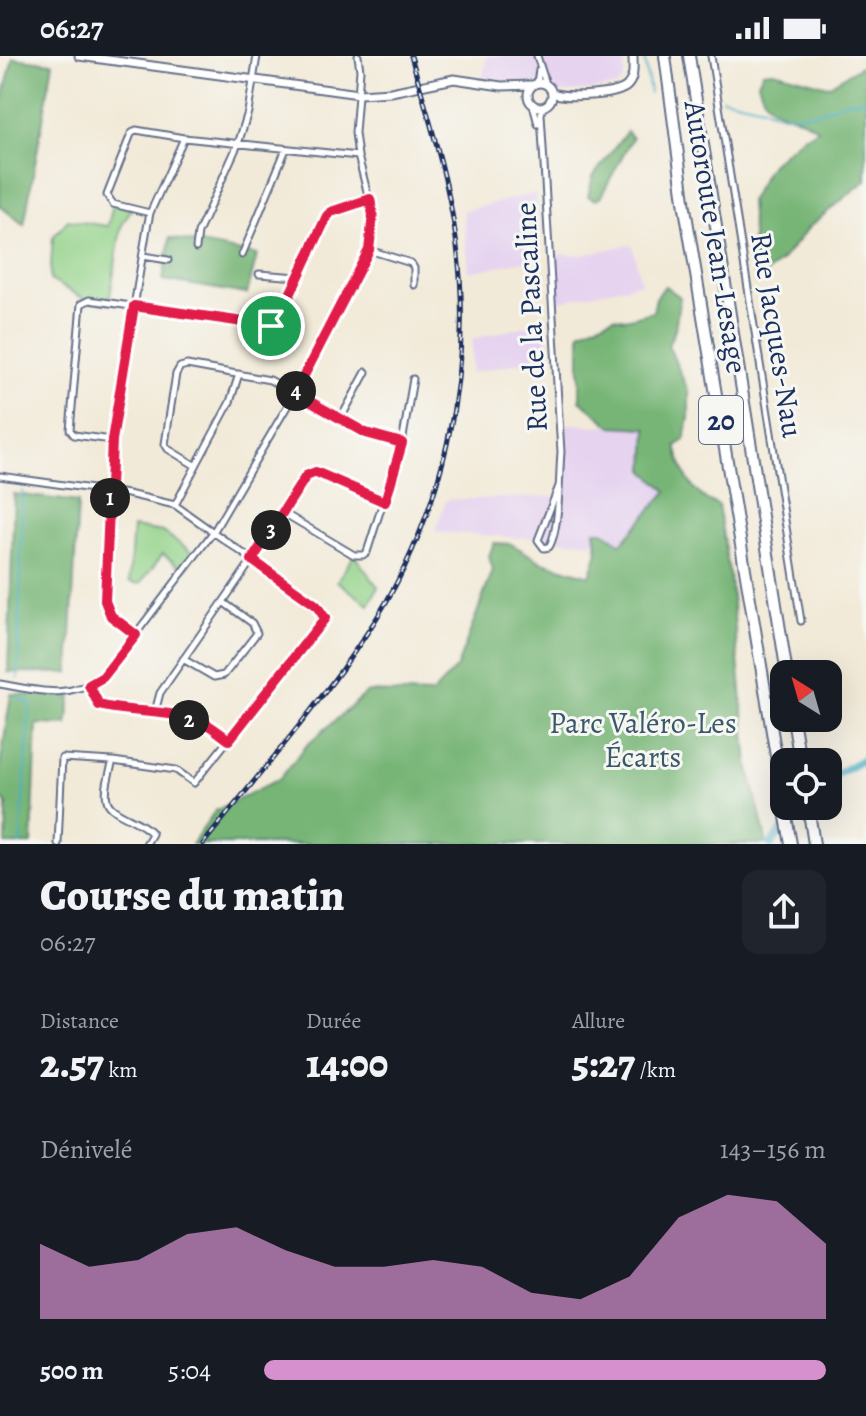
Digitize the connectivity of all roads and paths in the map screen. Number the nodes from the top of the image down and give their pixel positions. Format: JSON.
{"nodes":[{"id":1,"x":79,"y":56,"type":"edge"},
{"id":2,"x":257,"y":56,"type":"edge"},
{"id":3,"x":358,"y":56,"type":"edge"},
{"id":4,"x":633,"y":56,"type":"edge"},
{"id":5,"x":665,"y":56,"type":"edge"},
{"id":6,"x":689,"y":56,"type":"edge"},
{"id":7,"x":711,"y":56,"type":"edge"},
{"id":8,"x":538,"y":59,"type":"edge"},
{"id":9,"x":254,"y":79,"type":"junction"},
{"id":10,"x":534,"y":84,"type":"junction"},
{"id":11,"x":546,"y":84,"type":"junction"},
{"id":12,"x":501,"y":86,"type":"junction"},
{"id":13,"x":552,"y":93,"type":"junction"},
{"id":14,"x":359,"y":94,"type":"junction"},
{"id":15,"x":571,"y":96,"type":"junction"},
{"id":16,"x":530,"y":102,"type":"junction"},
{"id":17,"x":546,"y":105,"type":"junction"},
{"id":18,"x":184,"y":138,"type":"junction"},
{"id":19,"x":238,"y":144,"type":"junction"},
{"id":20,"x":543,"y":145,"type":"junction"},
{"id":21,"x":286,"y":149,"type":"junction"},
{"id":22,"x":358,"y":156,"type":"junction"},
{"id":23,"x":370,"y":199,"type":"junction"},
{"id":24,"x":150,"y":213,"type":"junction"},
{"id":25,"x":196,"y":248,"type":"dead end"},
{"id":26,"x":369,"y":250,"type":"junction"},
{"id":27,"x":242,"y":255,"type":"dead end"},
{"id":28,"x":143,"y":256,"type":"junction"},
{"id":29,"x":168,"y":260,"type":"dead end"},
{"id":30,"x":259,"y":274,"type":"dead end"},
{"id":31,"x":298,"y":277,"type":"junction"},
{"id":32,"x":414,"y":285,"type":"dead end"},
{"id":33,"x":134,"y":306,"type":"junction"},
{"id":34,"x":366,"y":372,"type":"dead end"},
{"id":35,"x":239,"y":374,"type":"junction"},
{"id":36,"x":413,"y":379,"type":"dead end"},
{"id":37,"x":295,"y":393,"type":"junction"},
{"id":38,"x":341,"y":418,"type":"junction"},
{"id":39,"x":112,"y":440,"type":"junction"},
{"id":40,"x":402,"y":443,"type":"junction"},
{"id":41,"x":196,"y":466,"type":"junction"},
{"id":42,"x":0,"y":476,"type":"edge"},
{"id":43,"x":559,"y":486,"type":"junction"},
{"id":44,"x":110,"y":492,"type":"junction"},
{"id":45,"x":385,"y":502,"type":"junction"},
{"id":46,"x":175,"y":505,"type":"junction"},
{"id":47,"x":282,"y":512,"type":"junction"},
{"id":48,"x":214,"y":531,"type":"junction"},
{"id":49,"x":252,"y":560,"type":"junction"},
{"id":50,"x":223,"y":602,"type":"junction"},
{"id":51,"x":801,"y":621,"type":"dead end"},
{"id":52,"x":136,"y":635,"type":"junction"},
{"id":53,"x":183,"y":659,"type":"junction"},
{"id":54,"x":785,"y":660,"type":"edge"},
{"id":55,"x":0,"y":684,"type":"edge"},
{"id":56,"x":89,"y":685,"type":"junction"},
{"id":57,"x":155,"y":712,"type":"junction"},
{"id":58,"x":229,"y":740,"type":"junction"},
{"id":59,"x":775,"y":748,"type":"edge"},
{"id":60,"x":113,"y":761,"type":"junction"},
{"id":61,"x":787,"y":820,"type":"edge"},
{"id":62,"x":810,"y":820,"type":"edge"},
{"id":63,"x":58,"y":844,"type":"edge"},
{"id":64,"x":146,"y":844,"type":"edge"},
{"id":65,"x":791,"y":844,"type":"edge"},
{"id":66,"x":814,"y":844,"type":"edge"}],
"edges":[{"from":1,"to":9,"type":"street"},
{"from":2,"to":9,"type":"street"},
{"from":3,"to":14,"type":"street"},
{"from":4,"to":15,"type":"street"},
{"from":5,"to":59,"type":"highway","name":"Autoroute Jean-Lesage","number":"20"},
{"from":6,"to":54,"type":"highway","name":"Autoroute Jean-Lesage","number":"20"},
{"from":7,"to":51,"type":"street","name":"Rue Jacques-Nau"},
{"from":8,"to":10,"type":"street"},
{"from":8,"to":11,"type":"street"},
{"from":9,"to":14,"type":"street"},
{"from":9,"to":19,"type":"street"},
{"from":10,"to":11,"type":"street"},
{"from":10,"to":12,"type":"street"},
{"from":10,"to":16,"type":"street"},
{"from":11,"to":13,"type":"street"},
{"from":12,"to":14,"type":"street"},
{"from":12,"to":16,"type":"street"},
{"from":13,"to":15,"type":"street"},
{"from":13,"to":17,"type":"street"},
{"from":14,"to":22,"type":"street"},
{"from":15,"to":17,"type":"street"},
{"from":16,"to":17,"type":"street"},
{"from":16,"to":20,"type":"street","name":"Rue de la Pascaline"},
{"from":17,"to":20,"type":"street","name":"Rue de la Pascaline"},
{"from":18,"to":19,"type":"street"},
{"from":18,"to":24,"type":"street"},
{"from":18,"to":24,"type":"street"},
{"from":19,"to":21,"type":"street"},
{"from":19,"to":25,"type":"street"},
{"from":20,"to":43,"type":"street","name":"Rue de la Pascaline"},
{"from":21,"to":22,"type":"street"},
{"from":21,"to":27,"type":"street"},
{"from":22,"to":23,"type":"street"},
{"from":23,"to":26,"type":"street"},
{"from":23,"to":31,"type":"street"},
{"from":24,"to":28,"type":"street"},
{"from":26,"to":32,"type":"street"},
{"from":26,"to":37,"type":"street"},
{"from":28,"to":29,"type":"street"},
{"from":28,"to":33,"type":"street"},
{"from":30,"to":31,"type":"street"},
{"from":31,"to":33,"type":"street"},
{"from":33,"to":39,"type":"street"},
{"from":33,"to":39,"type":"street"},
{"from":34,"to":38,"type":"street"},
{"from":35,"to":37,"type":"street"},
{"from":35,"to":41,"type":"street"},
{"from":35,"to":41,"type":"street"},
{"from":36,"to":40,"type":"street"},
{"from":37,"to":38,"type":"street"},
{"from":37,"to":48,"type":"street"},
{"from":38,"to":40,"type":"street"},
{"from":39,"to":44,"type":"street"},
{"from":40,"to":45,"type":"street"},
{"from":41,"to":46,"type":"street"},
{"from":42,"to":44,"type":"street"},
{"from":43,"to":43,"type":"street","name":"Rue de la Pascaline"},
{"from":44,"to":46,"type":"street"},
{"from":44,"to":52,"type":"street"},
{"from":45,"to":47,"type":"street"},
{"from":45,"to":47,"type":"street"},
{"from":46,"to":48,"type":"street"},
{"from":47,"to":49,"type":"street"},
{"from":48,"to":49,"type":"street"},
{"from":48,"to":52,"type":"street"},
{"from":49,"to":50,"type":"street"},
{"from":49,"to":58,"type":"street"},
{"from":50,"to":53,"type":"street"},
{"from":50,"to":53,"type":"street"},
{"from":52,"to":56,"type":"street"},
{"from":53,"to":57,"type":"street"},
{"from":55,"to":56,"type":"street"},
{"from":56,"to":57,"type":"street"},
{"from":57,"to":58,"type":"street"},
{"from":58,"to":60,"type":"street"},
{"from":60,"to":63,"type":"street"},
{"from":60,"to":64,"type":"street"},
{"from":61,"to":65,"type":"highway","name":"Autoroute Jean-Lesage","number":"20"},
{"from":62,"to":66,"type":"highway"}]}
